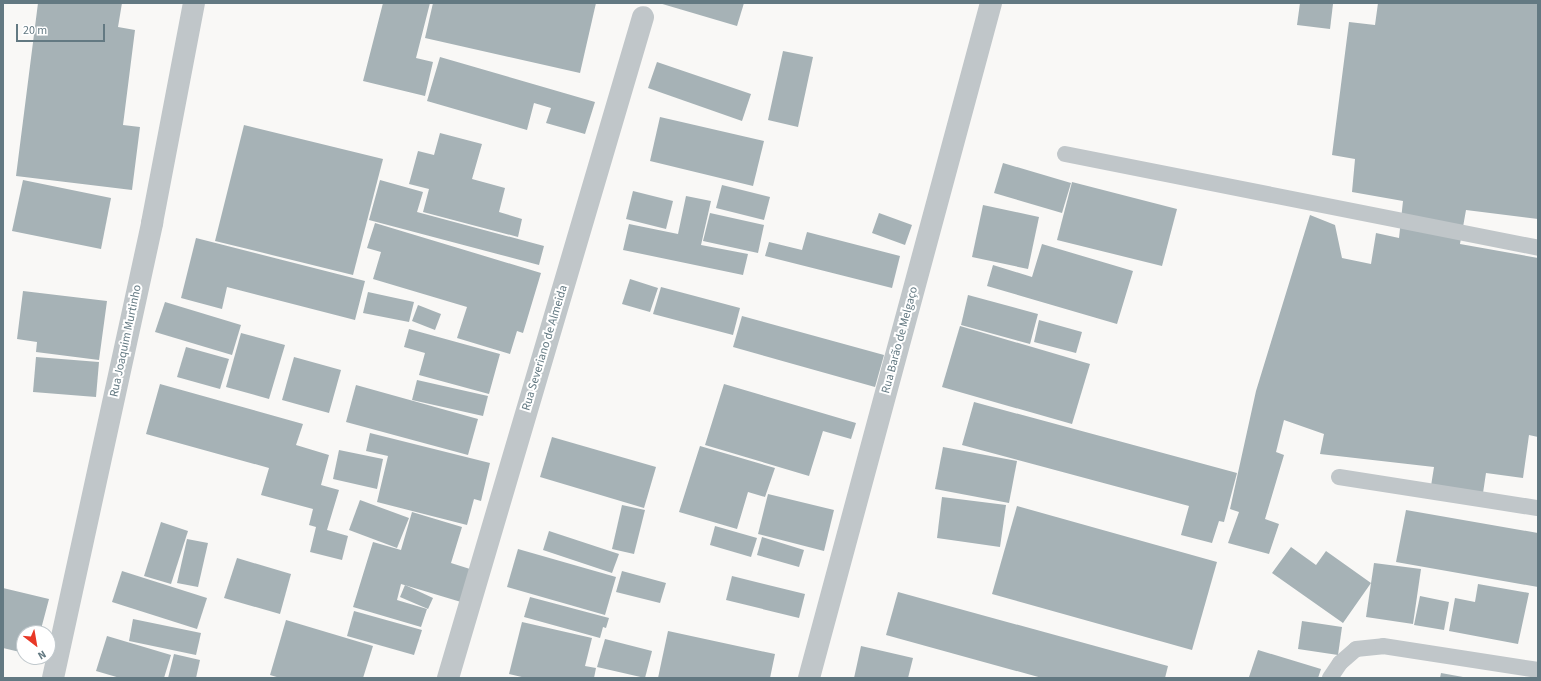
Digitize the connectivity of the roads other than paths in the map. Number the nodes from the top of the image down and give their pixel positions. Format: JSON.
{"nodes":[{"id":1,"x":194,"y":3,"type":"edge"},
{"id":2,"x":991,"y":3,"type":"edge"},
{"id":3,"x":643,"y":17,"type":"dead end"},
{"id":4,"x":1064,"y":154,"type":"dead end"},
{"id":5,"x":1538,"y":248,"type":"edge"},
{"id":6,"x":1339,"y":476,"type":"dead end"},
{"id":7,"x":1538,"y":508,"type":"edge"},
{"id":8,"x":1538,"y":670,"type":"edge"},
{"id":9,"x":53,"y":678,"type":"edge"},
{"id":10,"x":448,"y":678,"type":"edge"},
{"id":11,"x":809,"y":678,"type":"edge"},
{"id":12,"x":1330,"y":678,"type":"edge"}],
"edges":[{"from":1,"to":9,"type":"street","name":"Rua Joaquim Murtinho"},
{"from":2,"to":11,"type":"street","name":"Rua Barão de Melgaço"},
{"from":3,"to":10,"type":"street","name":"Rua Severiano de Almeida"},
{"from":4,"to":5,"type":"lane"},
{"from":6,"to":7,"type":"lane"},
{"from":8,"to":12,"type":"lane"}]}
